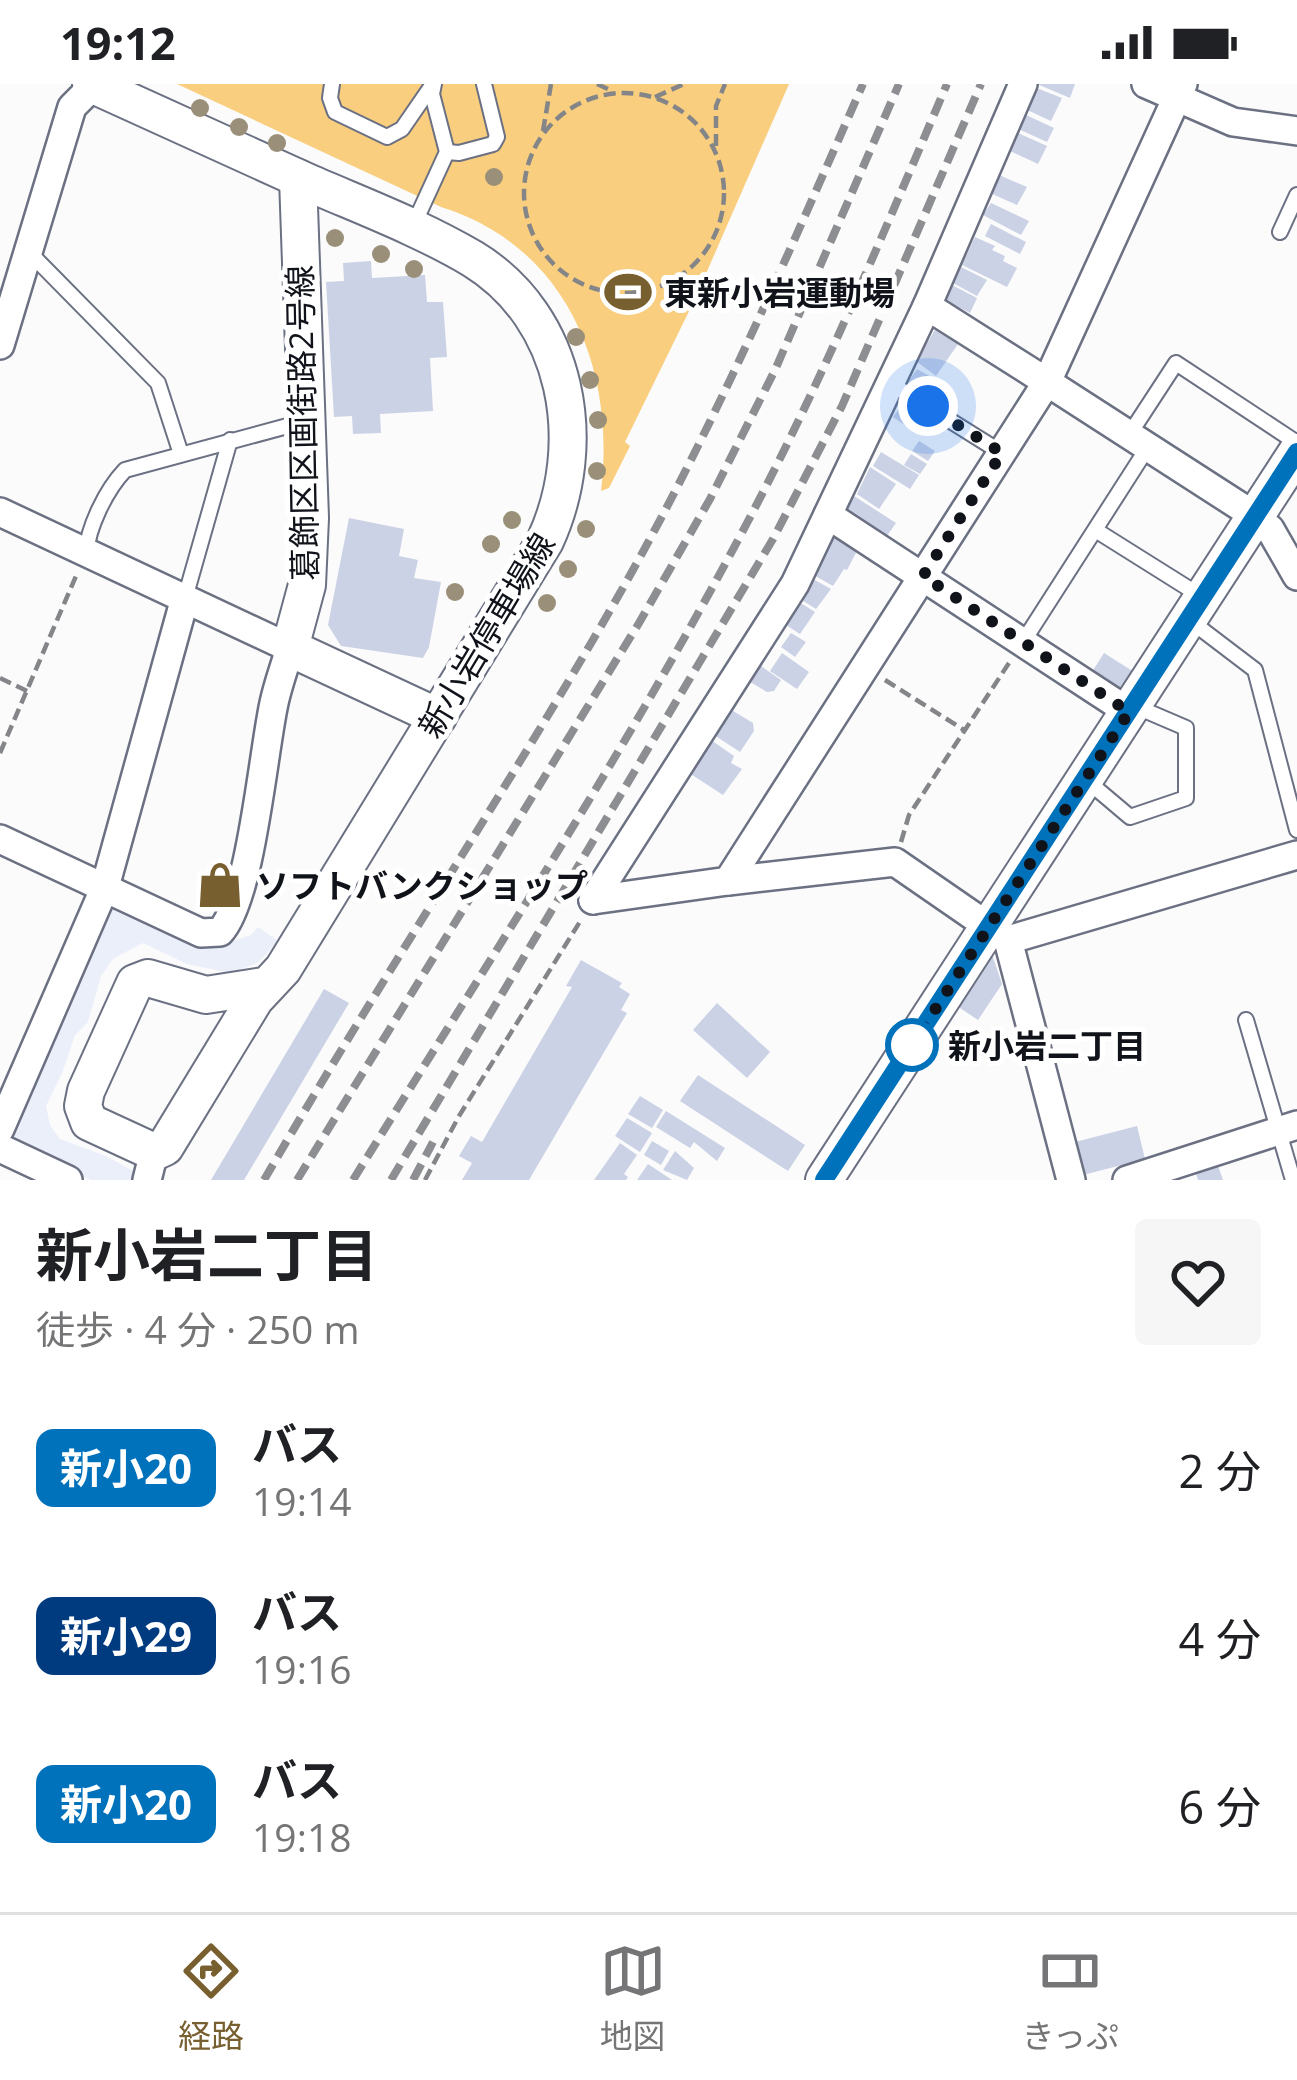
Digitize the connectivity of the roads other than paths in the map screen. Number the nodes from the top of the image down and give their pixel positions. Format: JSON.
{"nodes":[{"id":1,"x":93,"y":84,"type":"edge"},
{"id":2,"x":332,"y":84,"type":"edge"},
{"id":3,"x":434,"y":84,"type":"edge"},
{"id":4,"x":484,"y":84,"type":"edge"},
{"id":5,"x":1024,"y":84,"type":"edge"},
{"id":6,"x":1147,"y":84,"type":"edge"},
{"id":7,"x":1180,"y":91,"type":"edge"},
{"id":8,"x":1297,"y":131,"type":"edge"},
{"id":9,"x":447,"y":152,"type":"junction"},
{"id":10,"x":298,"y":178,"type":"junction"},
{"id":11,"x":1297,"y":195,"type":"edge"},
{"id":12,"x":411,"y":228,"type":"junction"},
{"id":13,"x":1280,"y":232,"type":"dead end"},
{"id":14,"x":28,"y":252,"type":"junction"},
{"id":15,"x":927,"y":306,"type":"junction"},
{"id":16,"x":0,"y":345,"type":"edge"},
{"id":17,"x":1047,"y":382,"type":"junction"},
{"id":18,"x":890,"y":383,"type":"junction"},
{"id":19,"x":306,"y":421,"type":"junction"},
{"id":20,"x":230,"y":440,"type":"junction"},
{"id":21,"x":1139,"y":441,"type":"junction"},
{"id":22,"x":1002,"y":453,"type":"junction"},
{"id":23,"x":181,"y":454,"type":"junction"},
{"id":24,"x":1295,"y":455,"type":"edge"},
{"id":25,"x":0,"y":512,"type":"edge"},
{"id":26,"x":827,"y":515,"type":"junction"},
{"id":27,"x":1255,"y":516,"type":"junction"},
{"id":28,"x":1097,"y":531,"type":"junction"},
{"id":29,"x":86,"y":554,"type":"junction"},
{"id":30,"x":923,"y":576,"type":"junction"},
{"id":31,"x":1297,"y":576,"type":"edge"},
{"id":32,"x":185,"y":598,"type":"junction"},
{"id":33,"x":1196,"y":608,"type":"junction"},
{"id":34,"x":1022,"y":642,"type":"junction"},
{"id":35,"x":290,"y":648,"type":"junction"},
{"id":36,"x":1131,"y":708,"type":"junction"},
{"id":37,"x":438,"y":717,"type":"junction"},
{"id":38,"x":1085,"y":779,"type":"junction"},
{"id":39,"x":1297,"y":830,"type":"edge"},
{"id":40,"x":0,"y":838,"type":"edge"},
{"id":41,"x":1297,"y":856,"type":"edge"},
{"id":42,"x":728,"y":881,"type":"junction"},
{"id":43,"x":105,"y":887,"type":"junction"},
{"id":44,"x":998,"y":933,"type":"junction"},
{"id":45,"x":264,"y":986,"type":"junction"},
{"id":46,"x":206,"y":994,"type":"junction"},
{"id":47,"x":1246,"y":1019,"type":"dead end"},
{"id":48,"x":229,"y":1041,"type":"junction"},
{"id":49,"x":1288,"y":1128,"type":"edge"},
{"id":50,"x":0,"y":1129,"type":"edge"},
{"id":51,"x":0,"y":1148,"type":"edge"},
{"id":52,"x":150,"y":1166,"type":"edge"},
{"id":53,"x":68,"y":1180,"type":"edge"},
{"id":54,"x":824,"y":1180,"type":"edge"},
{"id":55,"x":1071,"y":1180,"type":"edge"},
{"id":56,"x":1127,"y":1180,"type":"edge"},
{"id":57,"x":1293,"y":1180,"type":"edge"}],
"edges":[{"from":1,"to":10,"type":"street","name":"新小岩停車場線"},
{"from":1,"to":14,"type":"street"},
{"from":2,"to":3,"type":"lane"},
{"from":3,"to":9,"type":"lane"},
{"from":4,"to":9,"type":"lane"},
{"from":5,"to":15,"type":"street"},
{"from":6,"to":7,"type":"street"},
{"from":7,"to":8,"type":"street"},
{"from":7,"to":17,"type":"street"},
{"from":9,"to":12,"type":"lane"},
{"from":10,"to":12,"type":"street","name":"新小岩停車場線"},
{"from":10,"to":19,"type":"street","name":"葛飾区区画街路2号線"},
{"from":11,"to":13,"type":"lane"},
{"from":12,"to":37,"type":"street","name":"新小岩停車場線"},
{"from":14,"to":16,"type":"street"},
{"from":14,"to":23,"type":"lane"},
{"from":15,"to":17,"type":"street"},
{"from":15,"to":18,"type":"street"},
{"from":17,"to":21,"type":"street"},
{"from":17,"to":22,"type":"street"},
{"from":18,"to":22,"type":"lane"},
{"from":18,"to":26,"type":"street"},
{"from":19,"to":20,"type":"lane"},
{"from":19,"to":35,"type":"street","name":"葛飾区区画街路2号線"},
{"from":20,"to":23,"type":"lane"},
{"from":20,"to":32,"type":"lane"},
{"from":21,"to":24,"type":"lane"},
{"from":21,"to":27,"type":"street"},
{"from":21,"to":28,"type":"lane"},
{"from":22,"to":30,"type":"street"},
{"from":23,"to":29,"type":"lane"},
{"from":24,"to":27,"type":"street"},
{"from":25,"to":29,"type":"street"},
{"from":26,"to":30,"type":"street"},
{"from":26,"to":42,"type":"street"},
{"from":27,"to":31,"type":"street"},
{"from":27,"to":33,"type":"street"},
{"from":28,"to":33,"type":"lane"},
{"from":28,"to":34,"type":"lane"},
{"from":29,"to":32,"type":"street"},
{"from":30,"to":34,"type":"street"},
{"from":30,"to":42,"type":"street"},
{"from":32,"to":35,"type":"street"},
{"from":32,"to":43,"type":"street"},
{"from":33,"to":36,"type":"street"},
{"from":33,"to":39,"type":"lane"},
{"from":34,"to":36,"type":"street"},
{"from":35,"to":37,"type":"street"},
{"from":35,"to":43,"type":"street"},
{"from":36,"to":38,"type":"street"},
{"from":36,"to":38,"type":"lane"},
{"from":37,"to":45,"type":"street","name":"新小岩停車場線"},
{"from":38,"to":44,"type":"street"},
{"from":40,"to":43,"type":"street"},
{"from":41,"to":44,"type":"street"},
{"from":42,"to":44,"type":"street"},
{"from":43,"to":50,"type":"street"},
{"from":44,"to":54,"type":"street"},
{"from":44,"to":55,"type":"street"},
{"from":45,"to":46,"type":"street"},
{"from":45,"to":48,"type":"street","name":"新小岩停車場線"},
{"from":46,"to":48,"type":"street"},
{"from":46,"to":52,"type":"street"},
{"from":47,"to":49,"type":"lane"},
{"from":48,"to":52,"type":"street","name":"新小岩停車場線"},
{"from":49,"to":56,"type":"street"},
{"from":49,"to":57,"type":"lane"},
{"from":51,"to":53,"type":"street"}]}
